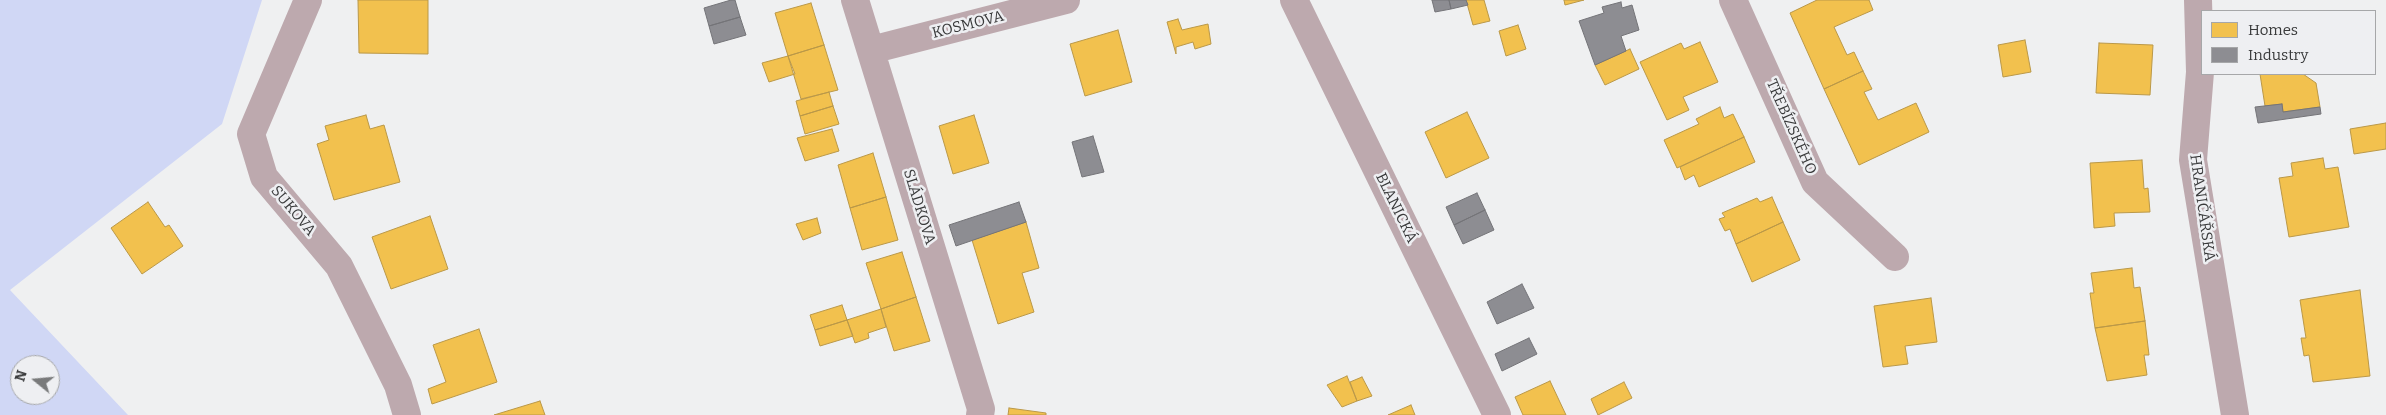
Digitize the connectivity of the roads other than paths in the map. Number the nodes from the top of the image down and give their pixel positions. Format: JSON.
{"nodes":[{"id":1,"x":308,"y":0,"type":"edge"},
{"id":2,"x":856,"y":0,"type":"edge"},
{"id":3,"x":1066,"y":0,"type":"edge"},
{"id":4,"x":1294,"y":0,"type":"edge"},
{"id":5,"x":1733,"y":0,"type":"edge"},
{"id":6,"x":2198,"y":0,"type":"edge"},
{"id":7,"x":871,"y":50,"type":"junction"},
{"id":8,"x":1895,"y":257,"type":"dead end"},
{"id":9,"x":407,"y":415,"type":"edge"},
{"id":10,"x":980,"y":415,"type":"edge"},
{"id":11,"x":1497,"y":415,"type":"edge"},
{"id":12,"x":2235,"y":415,"type":"edge"}],
"edges":[{"from":1,"to":9,"type":"street","name":"SUKOVA"},
{"from":2,"to":7,"type":"street","name":"SLÁDKOVA"},
{"from":3,"to":7,"type":"street","name":"KOSMOVA"},
{"from":4,"to":11,"type":"street","name":"BLANICKÁ"},
{"from":5,"to":8,"type":"street","name":"TŘEBÍZSKÉHO"},
{"from":6,"to":12,"type":"street","name":"HRANIČÁŘSKÁ"},
{"from":7,"to":10,"type":"street","name":"SLÁDKOVA"}]}
